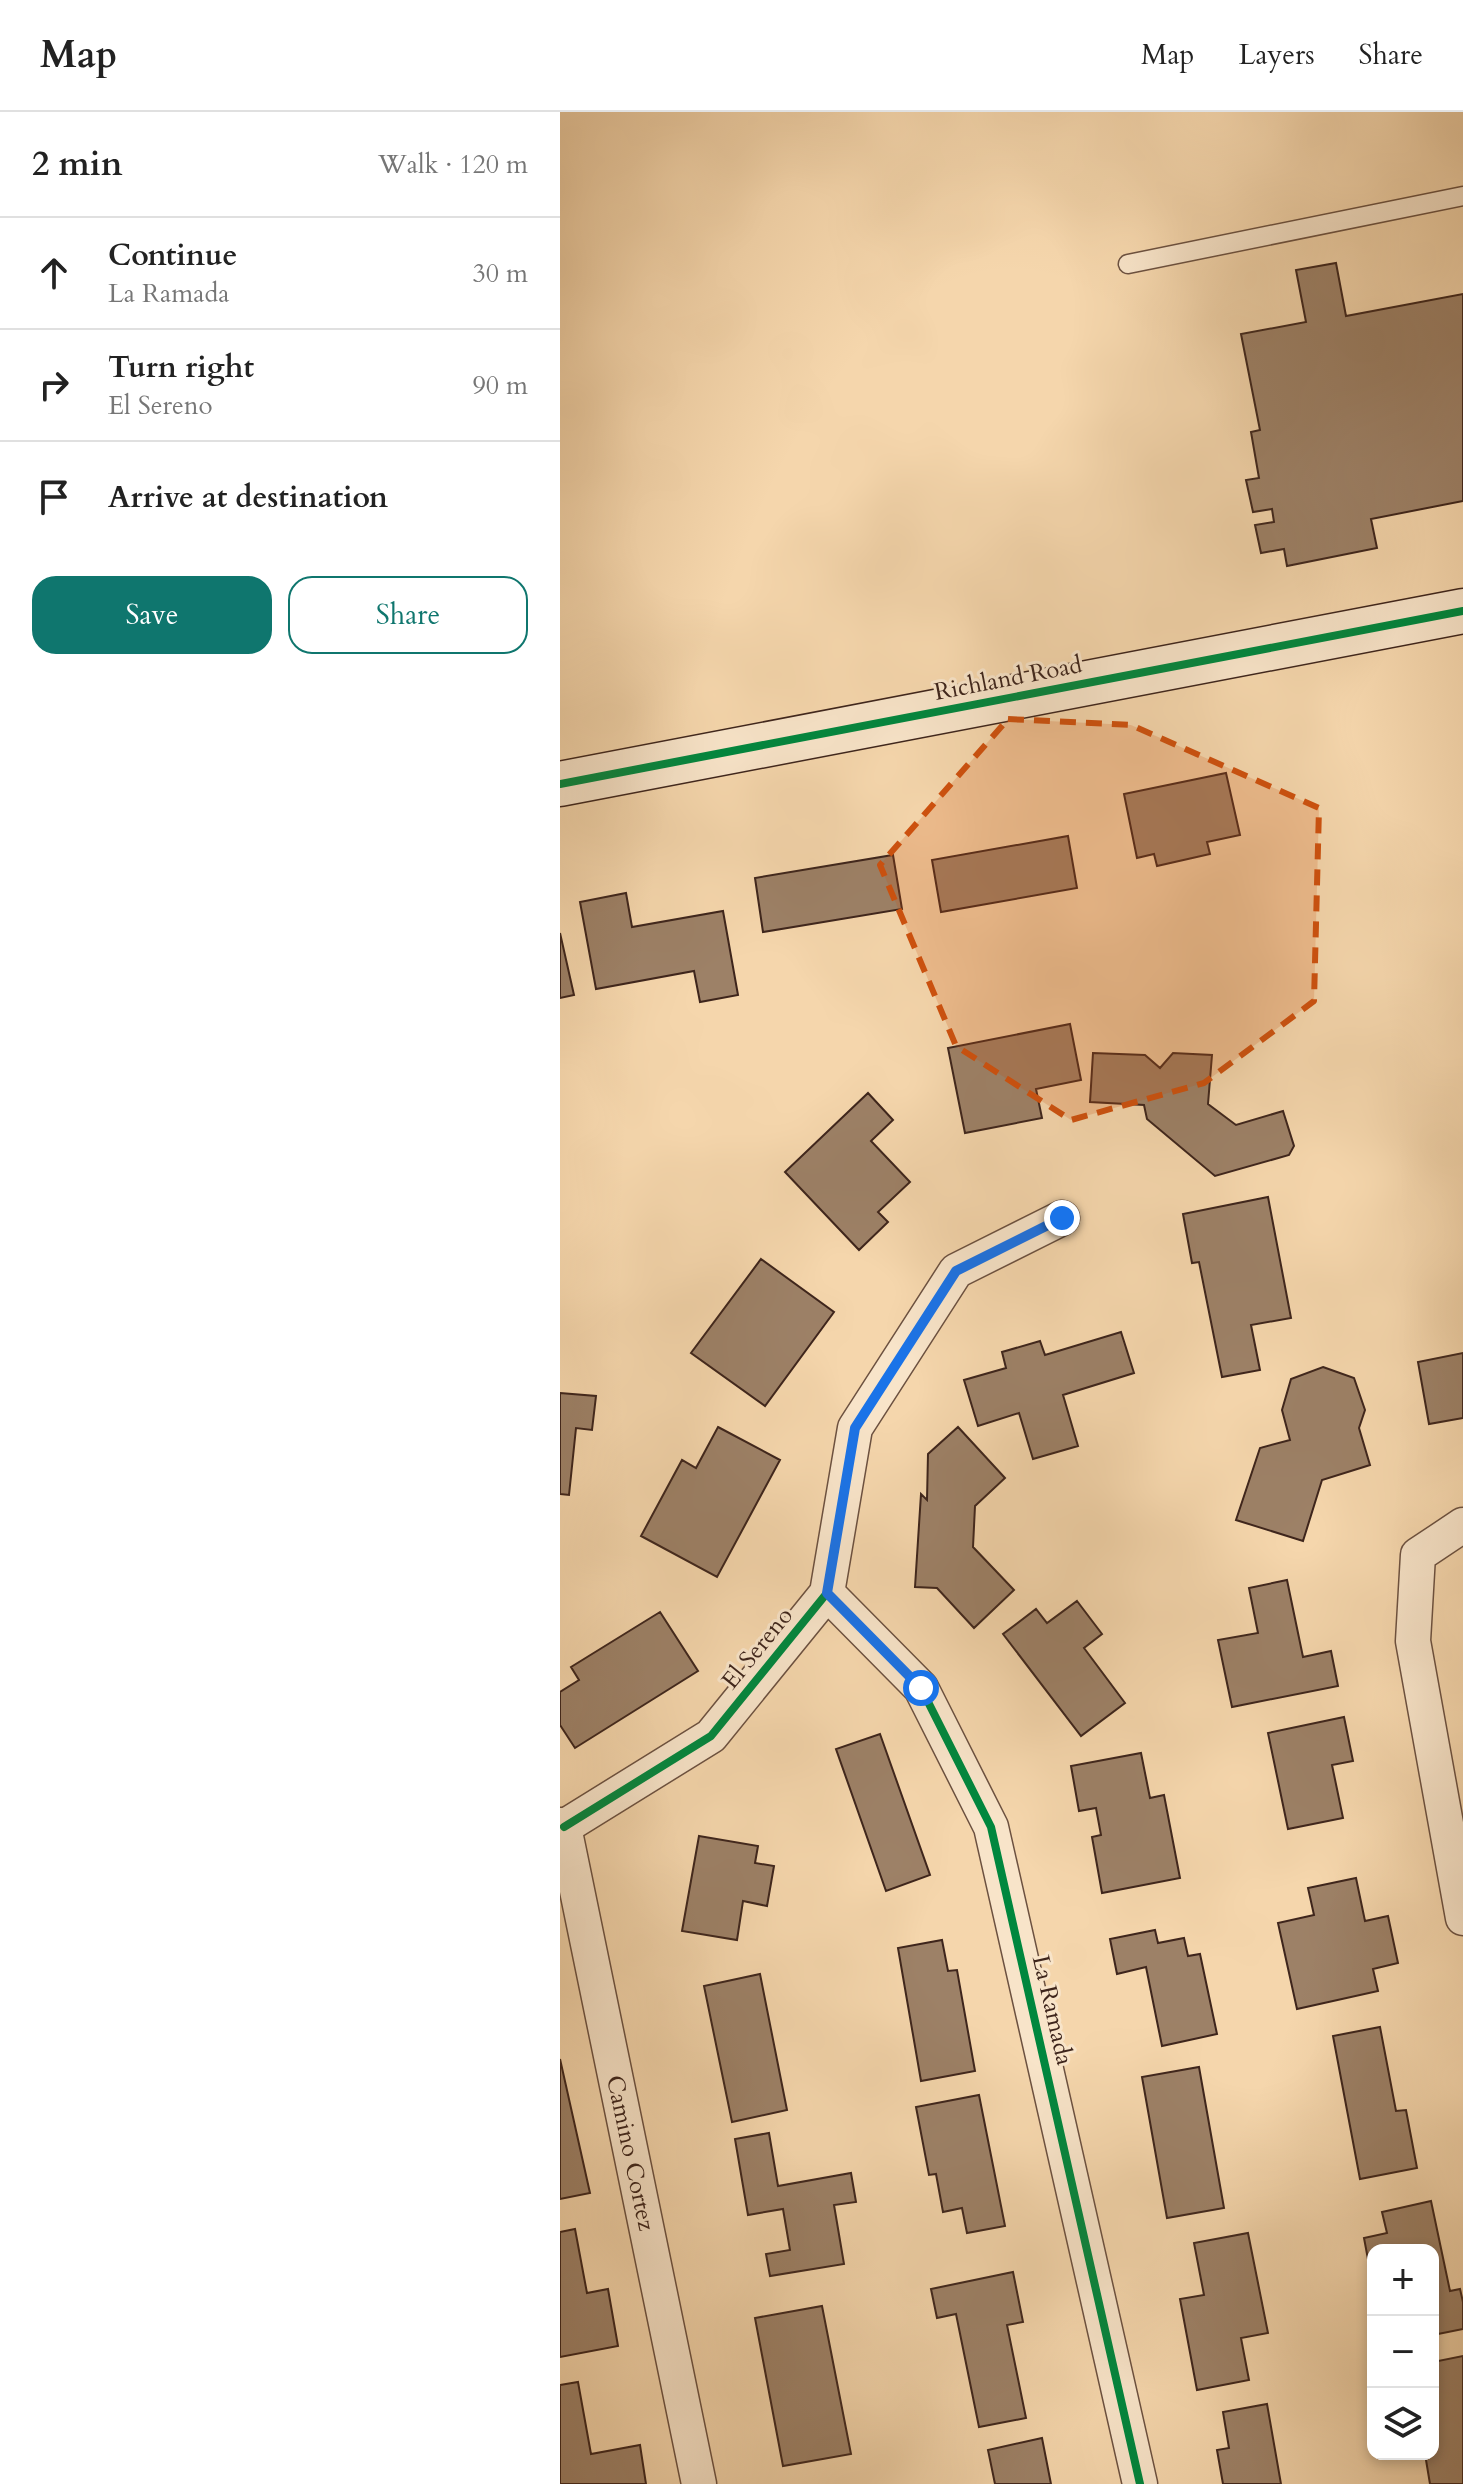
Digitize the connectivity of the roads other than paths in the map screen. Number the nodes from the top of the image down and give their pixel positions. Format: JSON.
{"nodes":[{"id":1,"x":1463,"y":196,"type":"edge"},
{"id":2,"x":1128,"y":264,"type":"dead end"},
{"id":3,"x":1463,"y":611,"type":"edge"},
{"id":4,"x":560,"y":784,"type":"edge"},
{"id":5,"x":1062,"y":1218,"type":"dead end"},
{"id":6,"x":1463,"y":1525,"type":"edge"},
{"id":7,"x":827,"y":1593,"type":"junction"},
{"id":8,"x":562,"y":1826,"type":"edge"},
{"id":9,"x":1463,"y":1918,"type":"edge"},
{"id":10,"x":699,"y":2484,"type":"edge"},
{"id":11,"x":1140,"y":2484,"type":"edge"}],
"edges":[{"from":1,"to":2,"type":"lane"},
{"from":3,"to":4,"type":"street","name":"Richland Road"},
{"from":5,"to":7,"type":"street","name":"El Sereno"},
{"from":6,"to":9,"type":"street"},
{"from":7,"to":8,"type":"street","name":"El Sereno"},
{"from":7,"to":11,"type":"street","name":"La Ramada"},
{"from":8,"to":10,"type":"street","name":"Camino Cortez"}]}
